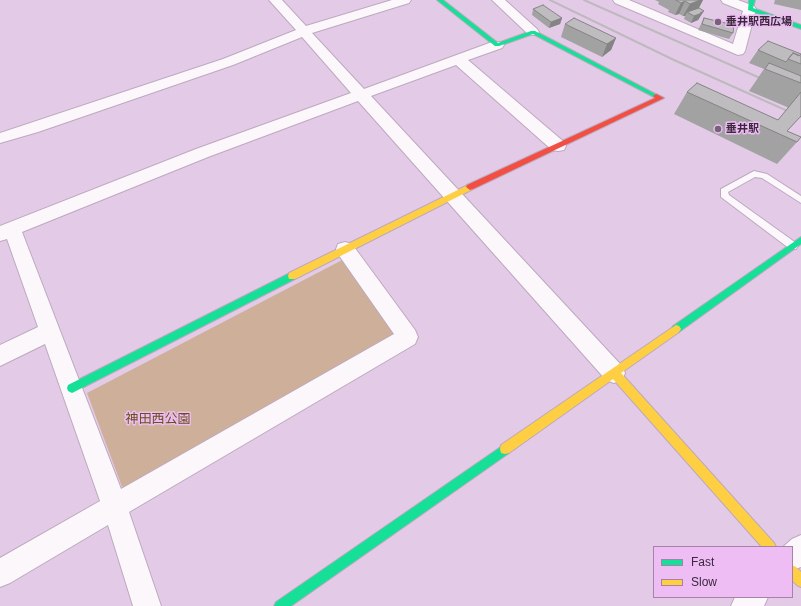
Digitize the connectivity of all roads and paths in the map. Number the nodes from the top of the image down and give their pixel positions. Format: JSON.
{"nodes":[{"id":1,"x":275,"y":0,"type":"edge"},
{"id":2,"x":405,"y":0,"type":"edge"},
{"id":3,"x":440,"y":0,"type":"edge"},
{"id":4,"x":498,"y":0,"type":"edge"},
{"id":5,"x":619,"y":0,"type":"edge"},
{"id":6,"x":627,"y":0,"type":"edge"},
{"id":7,"x":727,"y":0,"type":"edge"},
{"id":8,"x":751,"y":4,"type":"edge"},
{"id":9,"x":638,"y":9,"type":"junction"},
{"id":10,"x":801,"y":27,"type":"edge"},
{"id":11,"x":534,"y":32,"type":"junction"},
{"id":12,"x":304,"y":33,"type":"junction"},
{"id":13,"x":497,"y":45,"type":"junction"},
{"id":14,"x":458,"y":60,"type":"junction"},
{"id":15,"x":361,"y":95,"type":"junction"},
{"id":16,"x":0,"y":138,"type":"edge"},
{"id":17,"x":558,"y":146,"type":"junction"},
{"id":18,"x":452,"y":195,"type":"junction"},
{"id":19,"x":801,"y":200,"type":"edge"},
{"id":20,"x":6,"y":231,"type":"edge"},
{"id":21,"x":801,"y":240,"type":"edge"},
{"id":22,"x":793,"y":246,"type":"junction"},
{"id":23,"x":346,"y":249,"type":"junction"},
{"id":24,"x":50,"y":332,"type":"junction"},
{"id":25,"x":0,"y":356,"type":"edge"},
{"id":26,"x":614,"y":373,"type":"junction"},
{"id":27,"x":72,"y":388,"type":"junction"},
{"id":28,"x":115,"y":507,"type":"junction"},
{"id":29,"x":769,"y":546,"type":"edge"},
{"id":30,"x":801,"y":548,"type":"edge"},
{"id":31,"x":793,"y":556,"type":"edge"},
{"id":32,"x":793,"y":572,"type":"edge"},
{"id":33,"x":0,"y":573,"type":"edge"},
{"id":34,"x":801,"y":581,"type":"edge"},
{"id":35,"x":753,"y":598,"type":"edge"},
{"id":36,"x":147,"y":606,"type":"edge"},
{"id":37,"x":280,"y":606,"type":"edge"},
{"id":38,"x":745,"y":606,"type":"edge"}],
"edges":[{"from":1,"to":12,"type":"street"},
{"from":2,"to":12,"type":"street"},
{"from":3,"to":13,"type":"street"},
{"from":4,"to":11,"type":"street"},
{"from":5,"to":9,"type":"street"},
{"from":6,"to":9,"type":"street"},
{"from":7,"to":8,"type":"street"},
{"from":8,"to":9,"type":"street"},
{"from":8,"to":10,"type":"street"},
{"from":11,"to":13,"type":"street"},
{"from":11,"to":17,"type":"street"},
{"from":12,"to":15,"type":"street"},
{"from":12,"to":16,"type":"street"},
{"from":13,"to":14,"type":"street"},
{"from":14,"to":15,"type":"street"},
{"from":14,"to":17,"type":"street"},
{"from":15,"to":18,"type":"street"},
{"from":15,"to":20,"type":"street"},
{"from":17,"to":18,"type":"street"},
{"from":18,"to":23,"type":"street"},
{"from":18,"to":26,"type":"street"},
{"from":19,"to":22,"type":"lane"},
{"from":20,"to":24,"type":"street"},
{"from":21,"to":22,"type":"street"},
{"from":22,"to":26,"type":"street"},
{"from":23,"to":27,"type":"street"},
{"from":23,"to":28,"type":"street"},
{"from":24,"to":25,"type":"street"},
{"from":24,"to":27,"type":"street"},
{"from":26,"to":29,"type":"street"},
{"from":26,"to":37,"type":"street"},
{"from":27,"to":28,"type":"street"},
{"from":28,"to":33,"type":"street"},
{"from":28,"to":36,"type":"street"},
{"from":30,"to":31,"type":"street"},
{"from":32,"to":34,"type":"street"},
{"from":35,"to":38,"type":"street"}]}
